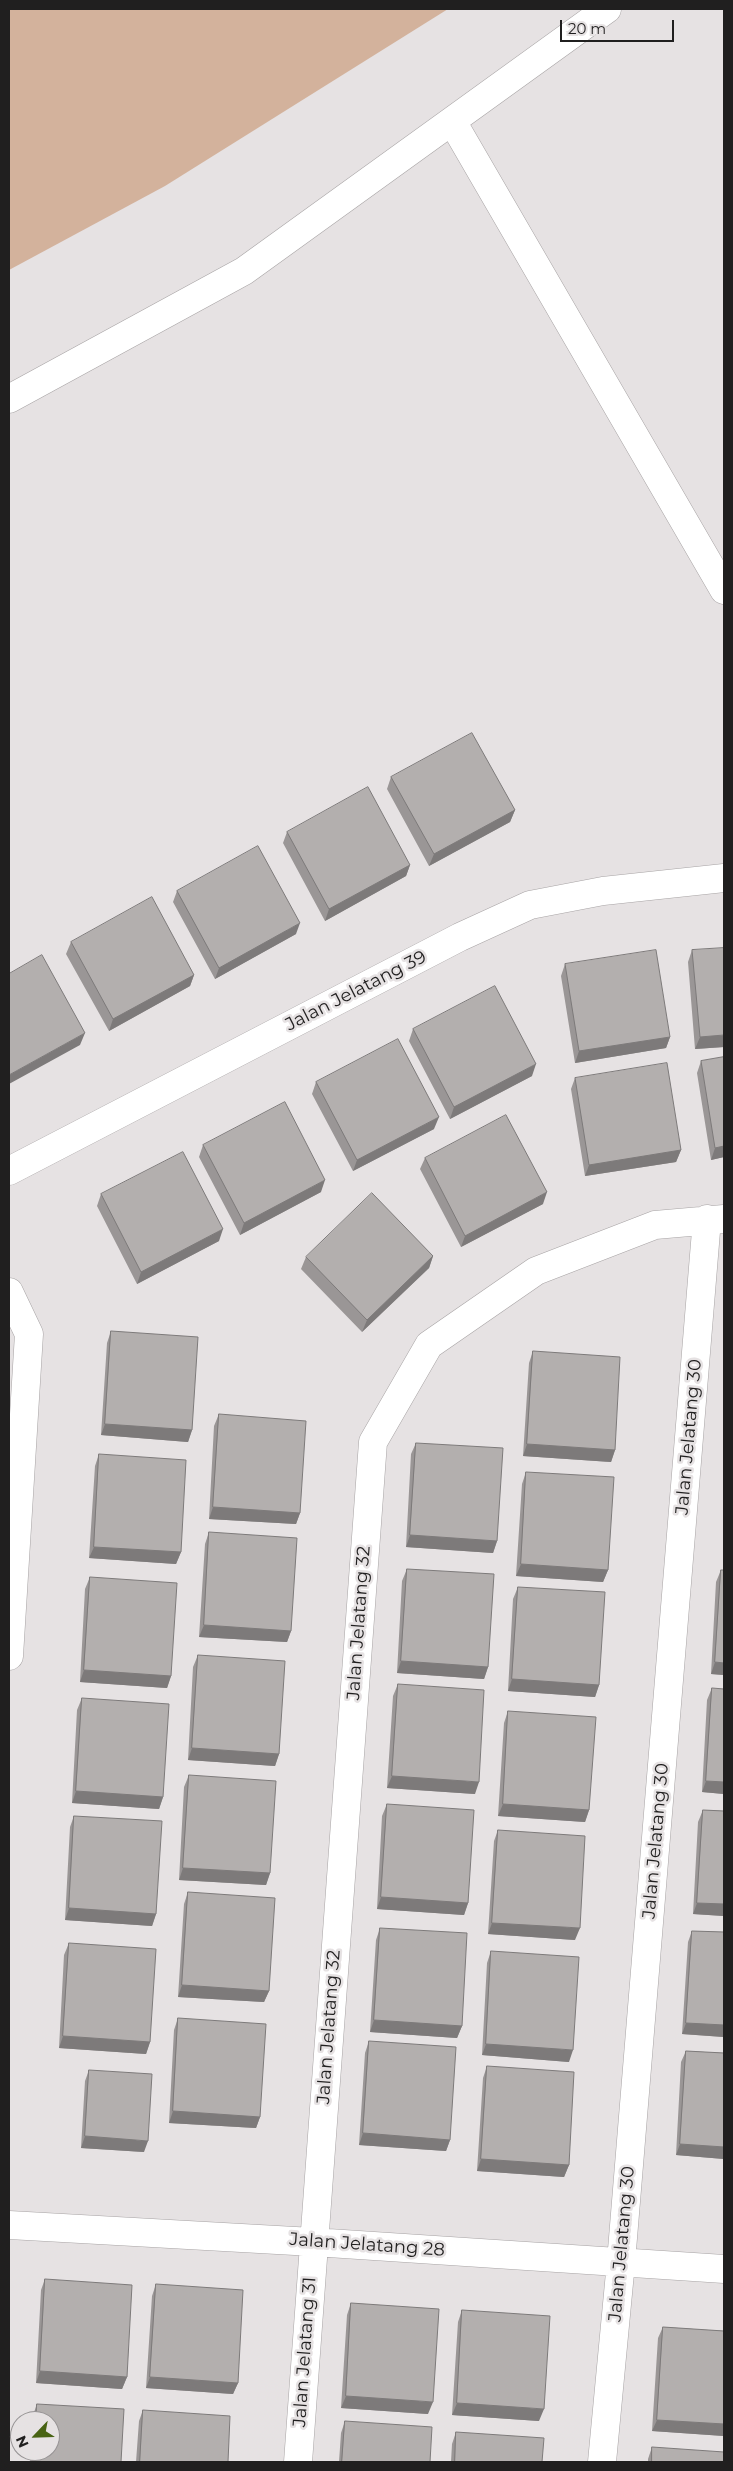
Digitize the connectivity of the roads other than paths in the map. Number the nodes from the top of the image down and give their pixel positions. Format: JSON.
{"nodes":[{"id":1,"x":607,"y":9,"type":"edge"},
{"id":2,"x":452,"y":121,"type":"junction"},
{"id":3,"x":9,"y":399,"type":"edge"},
{"id":4,"x":724,"y":590,"type":"edge"},
{"id":5,"x":724,"y":878,"type":"edge"},
{"id":6,"x":9,"y":1171,"type":"edge"},
{"id":7,"x":716,"y":1219,"type":"edge"},
{"id":8,"x":9,"y":1292,"type":"edge"},
{"id":9,"x":9,"y":1656,"type":"edge"},
{"id":10,"x":9,"y":2225,"type":"edge"},
{"id":11,"x":313,"y":2242,"type":"junction"},
{"id":12,"x":621,"y":2262,"type":"junction"},
{"id":13,"x":724,"y":2269,"type":"edge"},
{"id":14,"x":298,"y":2462,"type":"edge"},
{"id":15,"x":602,"y":2462,"type":"edge"}],
"edges":[{"from":1,"to":2,"type":"street"},
{"from":2,"to":3,"type":"street"},
{"from":2,"to":4,"type":"street"},
{"from":5,"to":6,"type":"street","name":"Jalan Jelatang 39"},
{"from":7,"to":11,"type":"street","name":"Jalan Jelatang 32"},
{"from":7,"to":12,"type":"street","name":"Jalan Jelatang 30"},
{"from":8,"to":9,"type":"street"},
{"from":10,"to":11,"type":"street","name":"Jalan Jelatang 28"},
{"from":11,"to":12,"type":"street","name":"Jalan Jelatang 28"},
{"from":11,"to":14,"type":"street","name":"Jalan Jelatang 31"},
{"from":12,"to":13,"type":"street","name":"Jalan Jelatang 28"},
{"from":12,"to":15,"type":"street","name":"Jalan Jelatang 30"}]}
